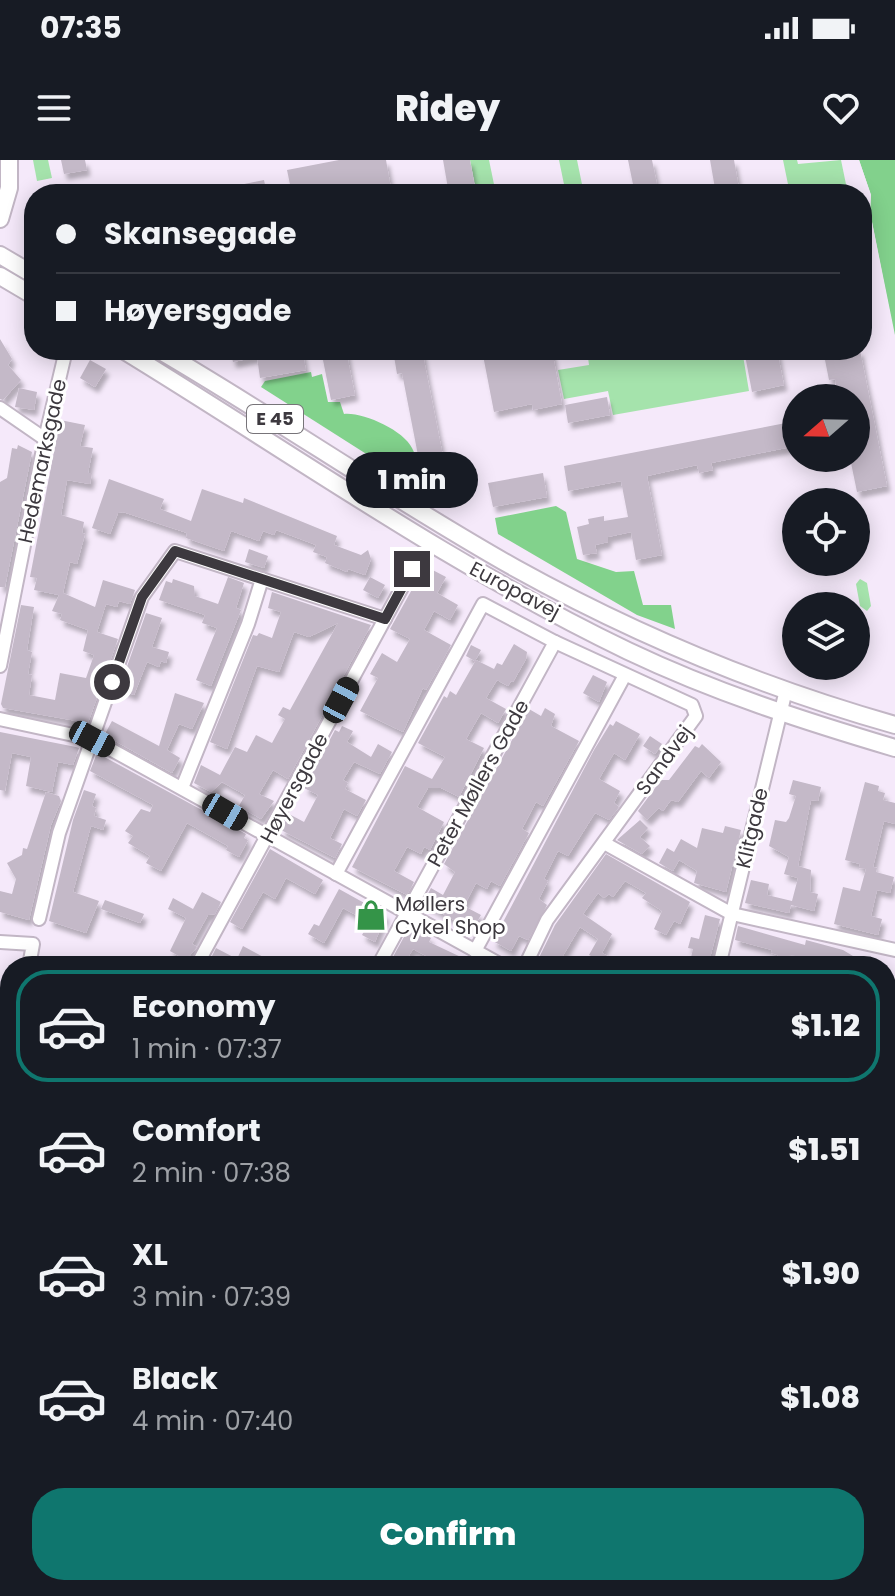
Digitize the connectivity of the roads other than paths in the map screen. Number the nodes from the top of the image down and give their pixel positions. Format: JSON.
{"nodes":[{"id":1,"x":9,"y":160,"type":"edge"},
{"id":2,"x":0,"y":219,"type":"edge"},
{"id":3,"x":0,"y":255,"type":"edge"},
{"id":4,"x":24,"y":269,"type":"edge"},
{"id":5,"x":0,"y":276,"type":"edge"},
{"id":6,"x":24,"y":290,"type":"edge"},
{"id":7,"x":64,"y":360,"type":"edge"},
{"id":8,"x":139,"y":360,"type":"edge"},
{"id":9,"x":175,"y":360,"type":"edge"},
{"id":10,"x":0,"y":408,"type":"edge"},
{"id":11,"x":45,"y":439,"type":"junction"},
{"id":12,"x":412,"y":569,"type":"dead end"},
{"id":13,"x":262,"y":579,"type":"junction"},
{"id":14,"x":385,"y":619,"type":"junction"},
{"id":15,"x":555,"y":642,"type":"junction"},
{"id":16,"x":0,"y":666,"type":"edge"},
{"id":17,"x":625,"y":675,"type":"junction"},
{"id":18,"x":786,"y":690,"type":"junction"},
{"id":19,"x":780,"y":713,"type":"junction"},
{"id":20,"x":0,"y":719,"type":"edge"},
{"id":21,"x":895,"y":725,"type":"edge"},
{"id":22,"x":92,"y":739,"type":"junction"},
{"id":23,"x":895,"y":748,"type":"edge"},
{"id":24,"x":182,"y":788,"type":"junction"},
{"id":25,"x":268,"y":836,"type":"junction"},
{"id":26,"x":604,"y":843,"type":"junction"},
{"id":27,"x":336,"y":874,"type":"junction"},
{"id":28,"x":407,"y":913,"type":"junction"},
{"id":29,"x":732,"y":914,"type":"junction"},
{"id":30,"x":39,"y":919,"type":"dead end"},
{"id":31,"x":0,"y":942,"type":"edge"},
{"id":32,"x":894,"y":945,"type":"edge"},
{"id":33,"x":475,"y":951,"type":"junction"},
{"id":34,"x":31,"y":956,"type":"edge"},
{"id":35,"x":202,"y":956,"type":"edge"},
{"id":36,"x":383,"y":956,"type":"edge"},
{"id":37,"x":484,"y":956,"type":"edge"},
{"id":38,"x":530,"y":956,"type":"edge"},
{"id":39,"x":722,"y":956,"type":"edge"}],
"edges":[{"from":1,"to":2,"type":"main road"},
{"from":3,"to":4,"type":"main road"},
{"from":5,"to":6,"type":"main road"},
{"from":7,"to":11,"type":"street","name":"Hedemarksgade"},
{"from":8,"to":19,"type":"main road","name":"Europavej","number":"E 45"},
{"from":9,"to":18,"type":"main road","name":"Europavej","number":"E 45"},
{"from":10,"to":11,"type":"street"},
{"from":11,"to":16,"type":"street","name":"Hedemarksgade"},
{"from":12,"to":14,"type":"street","name":"Høyersgade"},
{"from":13,"to":14,"type":"street"},
{"from":13,"to":22,"type":"street"},
{"from":13,"to":24,"type":"street"},
{"from":14,"to":25,"type":"street","name":"Høyersgade"},
{"from":15,"to":17,"type":"street","name":"Sandvej"},
{"from":15,"to":27,"type":"street","name":"Sandvej"},
{"from":15,"to":28,"type":"street","name":"Peter Møllers Gade"},
{"from":17,"to":26,"type":"street","name":"Sandvej"},
{"from":17,"to":33,"type":"street"},
{"from":18,"to":19,"type":"street","name":"Klitgade"},
{"from":18,"to":21,"type":"main road","name":"Europavej","number":"E 45"},
{"from":19,"to":23,"type":"main road","name":"Europavej","number":"E 45"},
{"from":19,"to":29,"type":"street","name":"Klitgade"},
{"from":20,"to":22,"type":"street"},
{"from":22,"to":24,"type":"street"},
{"from":22,"to":30,"type":"street"},
{"from":24,"to":25,"type":"street"},
{"from":25,"to":27,"type":"street"},
{"from":25,"to":35,"type":"street","name":"Høyersgade"},
{"from":26,"to":29,"type":"street"},
{"from":26,"to":38,"type":"street","name":"Sandvej"},
{"from":27,"to":28,"type":"street"},
{"from":28,"to":33,"type":"street"},
{"from":28,"to":36,"type":"street","name":"Peter Møllers Gade"},
{"from":29,"to":32,"type":"street"},
{"from":29,"to":39,"type":"street","name":"Klitgade"},
{"from":31,"to":34,"type":"street"},
{"from":33,"to":37,"type":"street"}]}
